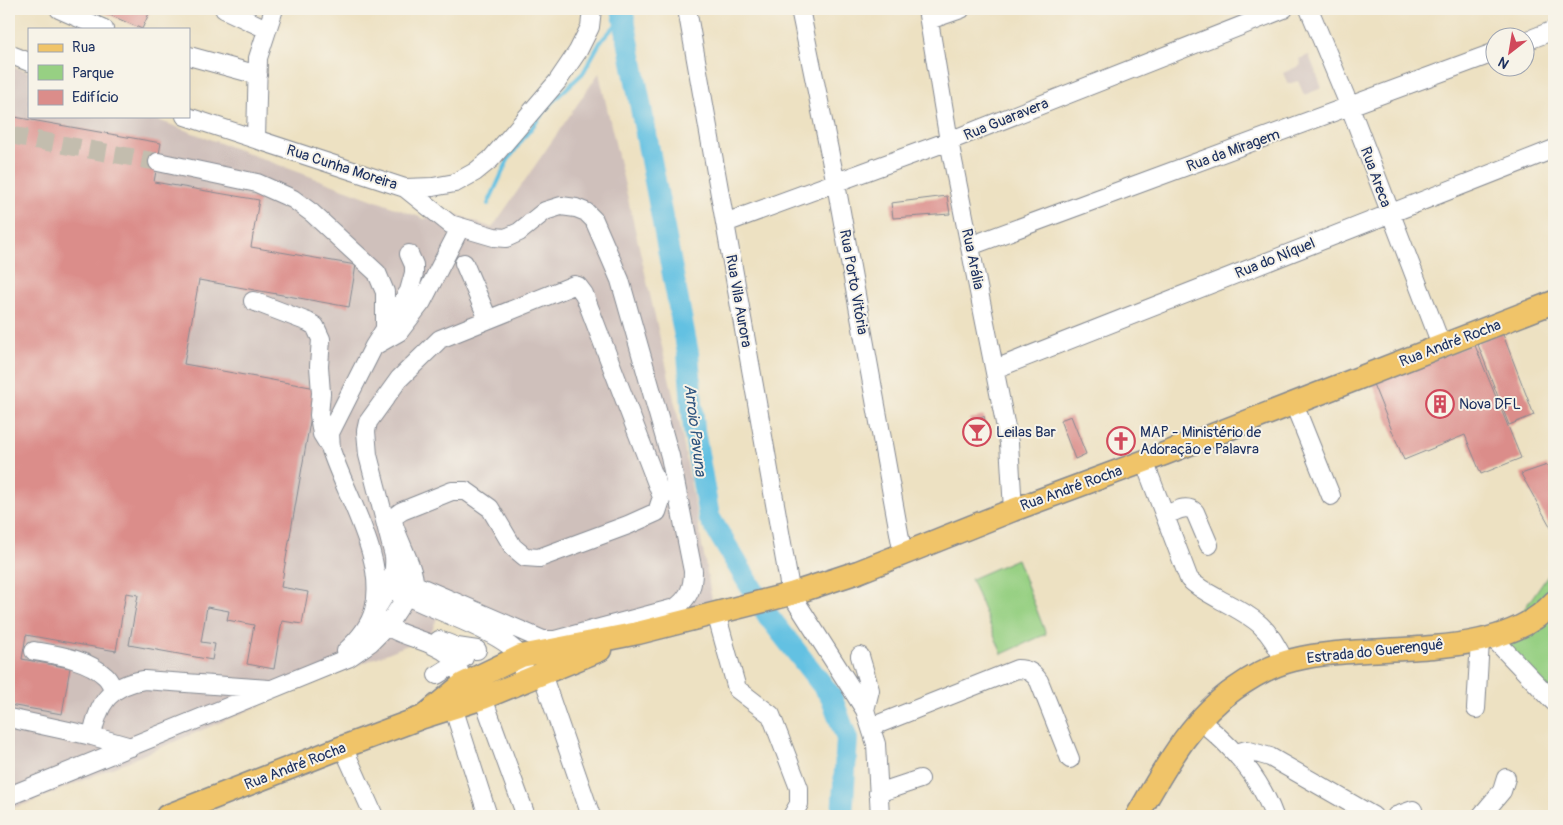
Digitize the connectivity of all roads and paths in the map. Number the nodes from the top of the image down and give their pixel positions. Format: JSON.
{"nodes":[{"id":1,"x":58,"y":9,"type":"edge"},
{"id":2,"x":224,"y":9,"type":"edge"},
{"id":3,"x":274,"y":9,"type":"edge"},
{"id":4,"x":592,"y":9,"type":"edge"},
{"id":5,"x":687,"y":9,"type":"edge"},
{"id":6,"x":800,"y":9,"type":"edge"},
{"id":7,"x":961,"y":9,"type":"edge"},
{"id":8,"x":1284,"y":9,"type":"edge"},
{"id":9,"x":1309,"y":9,"type":"edge"},
{"id":10,"x":242,"y":12,"type":"edge"},
{"id":11,"x":928,"y":15,"type":"edge"},
{"id":12,"x":102,"y":28,"type":"edge"},
{"id":13,"x":266,"y":29,"type":"junction"},
{"id":14,"x":1554,"y":30,"type":"edge"},
{"id":15,"x":1536,"y":37,"type":"edge"},
{"id":16,"x":9,"y":54,"type":"edge"},
{"id":17,"x":190,"y":56,"type":"edge"},
{"id":18,"x":1486,"y":56,"type":"edge"},
{"id":19,"x":28,"y":62,"type":"edge"},
{"id":20,"x":258,"y":75,"type":"junction"},
{"id":21,"x":1350,"y":107,"type":"junction"},
{"id":22,"x":190,"y":118,"type":"edge"},
{"id":23,"x":256,"y":140,"type":"junction"},
{"id":24,"x":949,"y":142,"type":"junction"},
{"id":25,"x":1554,"y":149,"type":"edge"},
{"id":26,"x":158,"y":162,"type":"tunnel mouth"},
{"id":27,"x":836,"y":184,"type":"junction"},
{"id":28,"x":405,"y":188,"type":"junction"},
{"id":29,"x":1389,"y":213,"type":"junction"},
{"id":30,"x":725,"y":223,"type":"junction"},
{"id":31,"x":460,"y":228,"type":"junction"},
{"id":32,"x":970,"y":246,"type":"junction"},
{"id":33,"x":408,"y":254,"type":"dead end"},
{"id":34,"x":464,"y":263,"type":"dead end"},
{"id":35,"x":253,"y":301,"type":"dead end"},
{"id":36,"x":1554,"y":302,"type":"edge"},
{"id":37,"x":488,"y":320,"type":"junction"},
{"id":38,"x":384,"y":330,"type":"junction"},
{"id":39,"x":374,"y":346,"type":"junction"},
{"id":40,"x":1442,"y":347,"type":"junction"},
{"id":41,"x":995,"y":368,"type":"junction"},
{"id":42,"x":1294,"y":404,"type":"junction"},
{"id":43,"x":331,"y":450,"type":"junction"},
{"id":44,"x":1144,"y":461,"type":"junction"},
{"id":45,"x":1331,"y":496,"type":"dead end"},
{"id":46,"x":381,"y":509,"type":"junction"},
{"id":47,"x":1013,"y":510,"type":"junction"},
{"id":48,"x":402,"y":511,"type":"junction"},
{"id":49,"x":1166,"y":515,"type":"junction"},
{"id":50,"x":1209,"y":545,"type":"dead end"},
{"id":51,"x":372,"y":554,"type":"junction"},
{"id":52,"x":903,"y":555,"type":"junction"},
{"id":53,"x":392,"y":581,"type":"junction"},
{"id":54,"x":410,"y":591,"type":"junction"},
{"id":55,"x":788,"y":595,"type":"junction"},
{"id":56,"x":1554,"y":602,"type":"edge"},
{"id":57,"x":374,"y":612,"type":"junction"},
{"id":58,"x":716,"y":613,"type":"junction"},
{"id":59,"x":392,"y":620,"type":"junction"},
{"id":60,"x":638,"y":633,"type":"junction"},
{"id":61,"x":511,"y":639,"type":"junction"},
{"id":62,"x":1486,"y":640,"type":"junction"},
{"id":63,"x":34,"y":650,"type":"dead end"},
{"id":64,"x":477,"y":650,"type":"junction"},
{"id":65,"x":860,"y":656,"type":"dead end"},
{"id":66,"x":1284,"y":663,"type":"junction"},
{"id":67,"x":324,"y":668,"type":"junction"},
{"id":68,"x":447,"y":671,"type":"junction"},
{"id":69,"x":532,"y":679,"type":"junction"},
{"id":70,"x":114,"y":690,"type":"junction"},
{"id":71,"x":274,"y":690,"type":"junction"},
{"id":72,"x":483,"y":698,"type":"junction"},
{"id":73,"x":1554,"y":702,"type":"edge"},
{"id":74,"x":453,"y":708,"type":"junction"},
{"id":75,"x":1476,"y":709,"type":"dead end"},
{"id":76,"x":865,"y":710,"type":"junction"},
{"id":77,"x":423,"y":717,"type":"junction"},
{"id":78,"x":9,"y":718,"type":"edge"},
{"id":79,"x":1199,"y":720,"type":"junction"},
{"id":80,"x":871,"y":727,"type":"junction"},
{"id":81,"x":92,"y":736,"type":"junction"},
{"id":82,"x":131,"y":747,"type":"junction"},
{"id":83,"x":343,"y":747,"type":"junction"},
{"id":84,"x":1236,"y":753,"type":"junction"},
{"id":85,"x":1070,"y":759,"type":"dead end"},
{"id":86,"x":1506,"y":778,"type":"dead end"},
{"id":87,"x":920,"y":779,"type":"dead end"},
{"id":88,"x":878,"y":793,"type":"junction"},
{"id":89,"x":9,"y":796,"type":"edge"},
{"id":90,"x":204,"y":809,"type":"edge"},
{"id":91,"x":1413,"y":810,"type":"dead end"},
{"id":92,"x":167,"y":816,"type":"edge"},
{"id":93,"x":374,"y":816,"type":"edge"},
{"id":94,"x":488,"y":816,"type":"edge"},
{"id":95,"x":526,"y":816,"type":"edge"},
{"id":96,"x":591,"y":816,"type":"edge"},
{"id":97,"x":792,"y":816,"type":"edge"},
{"id":98,"x":880,"y":816,"type":"edge"},
{"id":99,"x":1137,"y":816,"type":"edge"},
{"id":100,"x":1274,"y":816,"type":"edge"},
{"id":101,"x":1373,"y":816,"type":"edge"},
{"id":102,"x":1396,"y":816,"type":"edge"},
{"id":103,"x":1481,"y":816,"type":"edge"}],
"edges":[{"from":1,"to":12,"type":"street"},
{"from":2,"to":10,"type":"street"},
{"from":3,"to":13,"type":"street"},
{"from":4,"to":28,"type":"street","name":"Rua Cunha Moreira"},
{"from":5,"to":30,"type":"street","name":"Rua Vila Aurora"},
{"from":6,"to":27,"type":"street","name":"Rua Porto Vitória"},
{"from":7,"to":11,"type":"street"},
{"from":8,"to":24,"type":"street","name":"Rua Guaravera"},
{"from":9,"to":21,"type":"street","name":"Rua Areca"},
{"from":10,"to":13,"type":"street"},
{"from":11,"to":24,"type":"street","name":"Rua Arália"},
{"from":13,"to":20,"type":"street"},
{"from":14,"to":15,"type":"street"},
{"from":16,"to":19,"type":"street"},
{"from":17,"to":20,"type":"street"},
{"from":18,"to":21,"type":"street","name":"Rua da Miragem"},
{"from":20,"to":23,"type":"street"},
{"from":21,"to":29,"type":"street","name":"Rua Areca"},
{"from":21,"to":32,"type":"street","name":"Rua da Miragem"},
{"from":22,"to":23,"type":"street","name":"Rua Cunha Moreira"},
{"from":23,"to":28,"type":"street","name":"Rua Cunha Moreira"},
{"from":24,"to":27,"type":"street","name":"Rua Guaravera"},
{"from":24,"to":32,"type":"street","name":"Rua Arália"},
{"from":25,"to":29,"type":"street","name":"Rua do Níquel"},
{"from":26,"to":38,"type":"street"},
{"from":27,"to":30,"type":"street","name":"Rua Guaravera"},
{"from":27,"to":52,"type":"street","name":"Rua Porto Vitória"},
{"from":28,"to":31,"type":"street"},
{"from":29,"to":40,"type":"street","name":"Rua Areca"},
{"from":29,"to":41,"type":"street","name":"Rua do Níquel"},
{"from":30,"to":55,"type":"street","name":"Rua Vila Aurora"},
{"from":31,"to":39,"type":"street"},
{"from":31,"to":61,"type":"street"},
{"from":32,"to":41,"type":"street","name":"Rua Arália"},
{"from":33,"to":38,"type":"street"},
{"from":34,"to":37,"type":"street"},
{"from":35,"to":43,"type":"street"},
{"from":36,"to":40,"type":"main road","name":"Rua André Rocha"},
{"from":37,"to":46,"type":"street"},
{"from":37,"to":48,"type":"street"},
{"from":38,"to":39,"type":"street"},
{"from":39,"to":43,"type":"street"},
{"from":40,"to":42,"type":"main road","name":"Rua André Rocha"},
{"from":41,"to":47,"type":"street","name":"Rua Arália"},
{"from":42,"to":44,"type":"main road","name":"Rua André Rocha"},
{"from":42,"to":45,"type":"street"},
{"from":43,"to":51,"type":"street"},
{"from":44,"to":47,"type":"main road","name":"Rua André Rocha"},
{"from":44,"to":49,"type":"street"},
{"from":46,"to":48,"type":"street"},
{"from":46,"to":53,"type":"street"},
{"from":47,"to":52,"type":"main road","name":"Rua André Rocha"},
{"from":48,"to":54,"type":"street"},
{"from":49,"to":50,"type":"street"},
{"from":49,"to":66,"type":"street"},
{"from":51,"to":53,"type":"street"},
{"from":51,"to":57,"type":"street"},
{"from":52,"to":55,"type":"main road","name":"Rua André Rocha"},
{"from":53,"to":54,"type":"street"},
{"from":53,"to":57,"type":"street"},
{"from":53,"to":59,"type":"street"},
{"from":54,"to":59,"type":"street"},
{"from":54,"to":61,"type":"street"},
{"from":55,"to":58,"type":"main road","name":"Rua André Rocha"},
{"from":55,"to":76,"type":"street"},
{"from":56,"to":62,"type":"main road","name":"Estrada do Guerenguê"},
{"from":57,"to":59,"type":"street"},
{"from":57,"to":67,"type":"street"},
{"from":58,"to":60,"type":"main road","name":"Rua André Rocha"},
{"from":58,"to":97,"type":"street"},
{"from":59,"to":64,"type":"street"},
{"from":59,"to":67,"type":"street"},
{"from":59,"to":68,"type":"street"},
{"from":60,"to":61,"type":"main road","name":"Rua André Rocha"},
{"from":60,"to":69,"type":"main road","name":"Rua André Rocha"},
{"from":61,"to":64,"type":"street"},
{"from":61,"to":68,"type":"main road","name":"Rua André Rocha"},
{"from":61,"to":69,"type":"street"},
{"from":62,"to":66,"type":"main road","name":"Estrada do Guerenguê"},
{"from":62,"to":73,"type":"street"},
{"from":62,"to":75,"type":"street"},
{"from":63,"to":70,"type":"street"},
{"from":64,"to":68,"type":"street"},
{"from":65,"to":76,"type":"street"},
{"from":66,"to":79,"type":"main road","name":"Estrada do Guerenguê"},
{"from":67,"to":71,"type":"street"},
{"from":68,"to":72,"type":"street"},
{"from":68,"to":77,"type":"main road","name":"Rua André Rocha"},
{"from":69,"to":72,"type":"main road","name":"Rua André Rocha"},
{"from":69,"to":96,"type":"street"},
{"from":70,"to":71,"type":"street"},
{"from":70,"to":81,"type":"street"},
{"from":71,"to":82,"type":"street"},
{"from":72,"to":74,"type":"main road","name":"Rua André Rocha"},
{"from":72,"to":95,"type":"street"},
{"from":74,"to":77,"type":"main road","name":"Rua André Rocha"},
{"from":74,"to":94,"type":"street"},
{"from":76,"to":80,"type":"street"},
{"from":77,"to":83,"type":"main road","name":"Rua André Rocha"},
{"from":78,"to":81,"type":"street"},
{"from":79,"to":84,"type":"street"},
{"from":79,"to":99,"type":"main road","name":"Estrada do Guerenguê"},
{"from":80,"to":85,"type":"street"},
{"from":80,"to":88,"type":"street"},
{"from":81,"to":82,"type":"street"},
{"from":82,"to":89,"type":"street"},
{"from":83,"to":90,"type":"main road","name":"Rua André Rocha"},
{"from":83,"to":93,"type":"street"},
{"from":84,"to":100,"type":"street"},
{"from":84,"to":101,"type":"street"},
{"from":86,"to":103,"type":"street"},
{"from":87,"to":88,"type":"street"},
{"from":88,"to":98,"type":"street"},
{"from":90,"to":92,"type":"main road","name":"Rua André Rocha"},
{"from":91,"to":102,"type":"street"}]}
